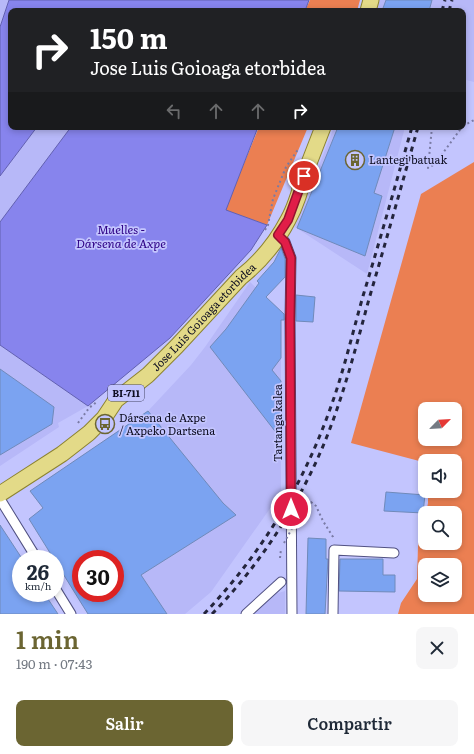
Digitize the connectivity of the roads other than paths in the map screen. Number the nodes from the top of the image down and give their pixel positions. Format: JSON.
{"nodes":[{"id":1,"x":322,"y":130,"type":"edge"},
{"id":2,"x":304,"y":176,"type":"junction"},
{"id":3,"x":278,"y":235,"type":"junction"},
{"id":4,"x":241,"y":277,"type":"junction"},
{"id":5,"x":0,"y":494,"type":"edge"},
{"id":6,"x":0,"y":499,"type":"edge"},
{"id":7,"x":31,"y":550,"type":"edge"},
{"id":8,"x":394,"y":553,"type":"dead end"},
{"id":9,"x":281,"y":582,"type":"dead end"},
{"id":10,"x":64,"y":602,"type":"edge"},
{"id":11,"x":71,"y":614,"type":"edge"},
{"id":12,"x":246,"y":614,"type":"edge"},
{"id":13,"x":292,"y":614,"type":"edge"},
{"id":14,"x":333,"y":614,"type":"edge"}],
"edges":[{"from":1,"to":2,"type":"main road","number":"BI-711"},
{"from":2,"to":3,"type":"main road","name":"Jose Luis Goioaga etorbidea","number":"BI-711"},
{"from":2,"to":4,"type":"main road","number":"BI-711"},
{"from":3,"to":4,"type":"main road","name":"Jose Luis Goioaga etorbidea","number":"BI-711"},
{"from":3,"to":13,"type":"street","name":"Tartanga kalea"},
{"from":4,"to":5,"type":"main road","name":"Jose Luis Goioaga etorbidea","number":"BI-711"},
{"from":6,"to":7,"type":"street"},
{"from":8,"to":14,"type":"street"},
{"from":9,"to":12,"type":"street"},
{"from":10,"to":11,"type":"street"}]}
